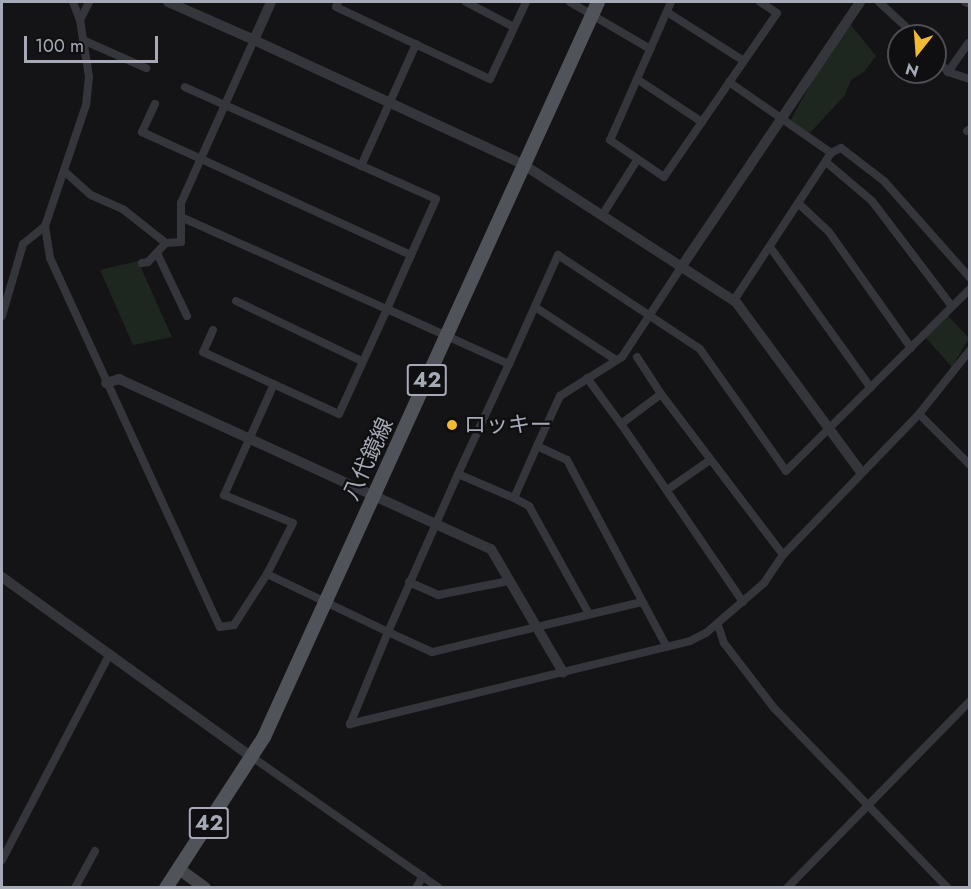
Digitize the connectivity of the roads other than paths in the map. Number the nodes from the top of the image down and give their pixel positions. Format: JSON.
{"nodes":[{"id":1,"x":73,"y":2,"type":"edge"},
{"id":2,"x":89,"y":2,"type":"edge"},
{"id":3,"x":168,"y":2,"type":"edge"},
{"id":4,"x":271,"y":2,"type":"edge"},
{"id":5,"x":338,"y":2,"type":"edge"},
{"id":6,"x":466,"y":2,"type":"edge"},
{"id":7,"x":525,"y":2,"type":"edge"},
{"id":8,"x":570,"y":2,"type":"edge"},
{"id":9,"x":671,"y":2,"type":"edge"},
{"id":10,"x":760,"y":2,"type":"edge"},
{"id":11,"x":860,"y":2,"type":"edge"},
{"id":12,"x":879,"y":2,"type":"edge"},
{"id":13,"x":965,"y":2,"type":"edge"},
{"id":14,"x":969,"y":4,"type":"edge"},
{"id":15,"x":595,"y":8,"type":"edge"},
{"id":16,"x":667,"y":12,"type":"junction"},
{"id":17,"x":80,"y":20,"type":"junction"},
{"id":18,"x":903,"y":24,"type":"edge"},
{"id":19,"x":514,"y":27,"type":"junction"},
{"id":20,"x":254,"y":40,"type":"junction"},
{"id":21,"x":85,"y":41,"type":"junction"},
{"id":22,"x":968,"y":43,"type":"dead end"},
{"id":23,"x":416,"y":44,"type":"junction"},
{"id":24,"x":650,"y":49,"type":"junction"},
{"id":25,"x":744,"y":61,"type":"junction"},
{"id":26,"x":146,"y":68,"type":"dead end"},
{"id":27,"x":948,"y":72,"type":"joint"},
{"id":28,"x":637,"y":79,"type":"junction"},
{"id":29,"x":969,"y":79,"type":"edge"},
{"id":30,"x":729,"y":82,"type":"junction"},
{"id":31,"x":185,"y":87,"type":"dead end"},
{"id":32,"x":389,"y":101,"type":"junction"},
{"id":33,"x":155,"y":104,"type":"dead end"},
{"id":34,"x":226,"y":105,"type":"junction"},
{"id":35,"x":782,"y":119,"type":"junction"},
{"id":36,"x":702,"y":122,"type":"junction"},
{"id":37,"x":829,"y":158,"type":"junction"},
{"id":38,"x":200,"y":160,"type":"junction"},
{"id":39,"x":638,"y":160,"type":"junction"},
{"id":40,"x":524,"y":165,"type":"junction"},
{"id":41,"x":361,"y":166,"type":"junction"},
{"id":42,"x":64,"y":171,"type":"junction"},
{"id":43,"x":798,"y":203,"type":"junction"},
{"id":44,"x":603,"y":214,"type":"junction"},
{"id":45,"x":181,"y":217,"type":"junction"},
{"id":46,"x":45,"y":226,"type":"junction"},
{"id":47,"x":166,"y":243,"type":"junction"},
{"id":48,"x":770,"y":247,"type":"junction"},
{"id":49,"x":157,"y":253,"type":"junction"},
{"id":50,"x":411,"y":255,"type":"junction"},
{"id":51,"x":142,"y":263,"type":"dead end"},
{"id":52,"x":682,"y":266,"type":"junction"},
{"id":53,"x":969,"y":278,"type":"edge"},
{"id":54,"x":969,"y":289,"type":"edge"},
{"id":55,"x":734,"y":300,"type":"junction"},
{"id":56,"x":236,"y":301,"type":"dead end"},
{"id":57,"x":951,"y":305,"type":"junction"},
{"id":58,"x":535,"y":307,"type":"junction"},
{"id":59,"x":387,"y":309,"type":"junction"},
{"id":60,"x":650,"y":315,"type":"junction"},
{"id":61,"x":2,"y":316,"type":"edge"},
{"id":62,"x":188,"y":316,"type":"dead end"},
{"id":63,"x":213,"y":330,"type":"dead end"},
{"id":64,"x":448,"y":336,"type":"junction"},
{"id":65,"x":911,"y":348,"type":"junction"},
{"id":66,"x":969,"y":350,"type":"edge"},
{"id":67,"x":637,"y":357,"type":"dead end"},
{"id":68,"x":616,"y":360,"type":"junction"},
{"id":69,"x":362,"y":361,"type":"junction"},
{"id":70,"x":509,"y":364,"type":"junction"},
{"id":71,"x":587,"y":378,"type":"junction"},
{"id":72,"x":106,"y":383,"type":"junction"},
{"id":73,"x":274,"y":384,"type":"junction"},
{"id":74,"x":871,"y":388,"type":"junction"},
{"id":75,"x":661,"y":394,"type":"junction"},
{"id":76,"x":919,"y":414,"type":"junction"},
{"id":77,"x":621,"y":424,"type":"junction"},
{"id":78,"x":830,"y":429,"type":"junction"},
{"id":79,"x":249,"y":439,"type":"junction"},
{"id":80,"x":537,"y":446,"type":"junction"},
{"id":81,"x":710,"y":460,"type":"junction"},
{"id":82,"x":969,"y":465,"type":"edge"},
{"id":83,"x":861,"y":472,"type":"junction"},
{"id":84,"x":458,"y":474,"type":"junction"},
{"id":85,"x":667,"y":490,"type":"junction"},
{"id":86,"x":374,"y":495,"type":"junction"},
{"id":87,"x":514,"y":498,"type":"junction"},
{"id":88,"x":436,"y":523,"type":"junction"},
{"id":89,"x":783,"y":555,"type":"junction"},
{"id":90,"x":267,"y":574,"type":"junction"},
{"id":91,"x":2,"y":577,"type":"edge"},
{"id":92,"x":509,"y":581,"type":"junction"},
{"id":93,"x":409,"y":582,"type":"junction"},
{"id":94,"x":642,"y":602,"type":"junction"},
{"id":95,"x":743,"y":602,"type":"junction"},
{"id":96,"x":326,"y":604,"type":"junction"},
{"id":97,"x":589,"y":614,"type":"junction"},
{"id":98,"x":718,"y":625,"type":"junction"},
{"id":99,"x":535,"y":628,"type":"junction"},
{"id":100,"x":388,"y":632,"type":"junction"},
{"id":101,"x":667,"y":647,"type":"junction"},
{"id":102,"x":110,"y":652,"type":"junction"},
{"id":103,"x":563,"y":672,"type":"junction"},
{"id":104,"x":969,"y":701,"type":"edge"},
{"id":105,"x":252,"y":757,"type":"junction"},
{"id":106,"x":869,"y":808,"type":"junction"},
{"id":107,"x":95,"y":851,"type":"dead end"},
{"id":108,"x":2,"y":860,"type":"edge"},
{"id":109,"x":179,"y":869,"type":"junction"},
{"id":110,"x":423,"y":876,"type":"junction"},
{"id":111,"x":75,"y":888,"type":"edge"},
{"id":112,"x":166,"y":888,"type":"edge"},
{"id":113,"x":205,"y":888,"type":"edge"},
{"id":114,"x":416,"y":888,"type":"edge"},
{"id":115,"x":439,"y":888,"type":"edge"},
{"id":116,"x":787,"y":888,"type":"edge"},
{"id":117,"x":948,"y":888,"type":"edge"}],
"edges":[{"from":1,"to":17,"type":"street"},
{"from":2,"to":17,"type":"street"},
{"from":3,"to":20,"type":"street"},
{"from":4,"to":20,"type":"street"},
{"from":5,"to":23,"type":"street"},
{"from":6,"to":19,"type":"street"},
{"from":7,"to":19,"type":"street"},
{"from":8,"to":15,"type":"street"},
{"from":9,"to":16,"type":"street"},
{"from":10,"to":25,"type":"street"},
{"from":11,"to":35,"type":"street"},
{"from":12,"to":18,"type":"street"},
{"from":13,"to":14,"type":"street"},
{"from":15,"to":24,"type":"street"},
{"from":15,"to":40,"type":"main road","name":"八代鏡線","number":"42"},
{"from":16,"to":24,"type":"street"},
{"from":16,"to":25,"type":"street"},
{"from":17,"to":21,"type":"street"},
{"from":19,"to":23,"type":"street"},
{"from":20,"to":32,"type":"street"},
{"from":20,"to":34,"type":"street"},
{"from":21,"to":26,"type":"street"},
{"from":21,"to":42,"type":"street"},
{"from":22,"to":27,"type":"street"},
{"from":23,"to":32,"type":"street"},
{"from":24,"to":28,"type":"street"},
{"from":25,"to":30,"type":"street"},
{"from":27,"to":29,"type":"street"},
{"from":28,"to":36,"type":"street"},
{"from":28,"to":39,"type":"street"},
{"from":30,"to":35,"type":"street"},
{"from":30,"to":36,"type":"street"},
{"from":31,"to":34,"type":"street"},
{"from":32,"to":40,"type":"street"},
{"from":32,"to":41,"type":"street"},
{"from":33,"to":38,"type":"street"},
{"from":34,"to":38,"type":"street"},
{"from":34,"to":41,"type":"street"},
{"from":35,"to":37,"type":"street"},
{"from":35,"to":52,"type":"street"},
{"from":36,"to":39,"type":"street"},
{"from":37,"to":43,"type":"street"},
{"from":37,"to":53,"type":"street"},
{"from":37,"to":57,"type":"street"},
{"from":38,"to":45,"type":"street"},
{"from":38,"to":50,"type":"street"},
{"from":39,"to":44,"type":"street"},
{"from":40,"to":44,"type":"street"},
{"from":40,"to":64,"type":"main road","name":"八代鏡線","number":"42"},
{"from":41,"to":50,"type":"street"},
{"from":42,"to":46,"type":"street"},
{"from":42,"to":47,"type":"street"},
{"from":43,"to":48,"type":"street"},
{"from":43,"to":65,"type":"street"},
{"from":44,"to":52,"type":"street"},
{"from":45,"to":47,"type":"street"},
{"from":45,"to":59,"type":"street"},
{"from":46,"to":61,"type":"street"},
{"from":46,"to":72,"type":"street"},
{"from":47,"to":49,"type":"street"},
{"from":48,"to":55,"type":"street"},
{"from":48,"to":74,"type":"street"},
{"from":49,"to":51,"type":"street"},
{"from":49,"to":62,"type":"street"},
{"from":50,"to":59,"type":"street"},
{"from":52,"to":55,"type":"street"},
{"from":52,"to":60,"type":"street"},
{"from":54,"to":57,"type":"street"},
{"from":55,"to":78,"type":"street"},
{"from":56,"to":69,"type":"street"},
{"from":57,"to":65,"type":"street"},
{"from":58,"to":60,"type":"street"},
{"from":58,"to":68,"type":"street"},
{"from":58,"to":70,"type":"street"},
{"from":59,"to":64,"type":"street"},
{"from":59,"to":69,"type":"street"},
{"from":60,"to":68,"type":"street"},
{"from":60,"to":78,"type":"street"},
{"from":63,"to":73,"type":"street"},
{"from":64,"to":70,"type":"street"},
{"from":64,"to":86,"type":"main road","name":"八代鏡線","number":"42"},
{"from":65,"to":74,"type":"street"},
{"from":66,"to":76,"type":"street"},
{"from":67,"to":75,"type":"street"},
{"from":68,"to":71,"type":"street"},
{"from":69,"to":73,"type":"street"},
{"from":70,"to":84,"type":"street"},
{"from":71,"to":77,"type":"street"},
{"from":71,"to":80,"type":"street"},
{"from":72,"to":79,"type":"street"},
{"from":72,"to":90,"type":"street"},
{"from":73,"to":79,"type":"street"},
{"from":74,"to":78,"type":"street"},
{"from":75,"to":77,"type":"street"},
{"from":75,"to":81,"type":"street"},
{"from":76,"to":82,"type":"street"},
{"from":76,"to":83,"type":"street"},
{"from":77,"to":85,"type":"street"},
{"from":78,"to":83,"type":"street"},
{"from":79,"to":86,"type":"street"},
{"from":79,"to":90,"type":"street"},
{"from":80,"to":87,"type":"street"},
{"from":80,"to":94,"type":"street"},
{"from":81,"to":85,"type":"street"},
{"from":81,"to":89,"type":"street"},
{"from":83,"to":89,"type":"street"},
{"from":84,"to":87,"type":"street"},
{"from":84,"to":88,"type":"street"},
{"from":85,"to":95,"type":"street"},
{"from":86,"to":88,"type":"street"},
{"from":86,"to":96,"type":"main road","name":"八代鏡線","number":"42"},
{"from":87,"to":97,"type":"street"},
{"from":88,"to":92,"type":"street"},
{"from":88,"to":93,"type":"street"},
{"from":89,"to":95,"type":"street"},
{"from":90,"to":96,"type":"street"},
{"from":91,"to":102,"type":"street"},
{"from":92,"to":93,"type":"street"},
{"from":92,"to":99,"type":"street"},
{"from":93,"to":100,"type":"street"},
{"from":94,"to":97,"type":"street"},
{"from":94,"to":101,"type":"street"},
{"from":95,"to":98,"type":"street"},
{"from":96,"to":100,"type":"street"},
{"from":96,"to":105,"type":"main road","name":"八代鏡線","number":"42"},
{"from":97,"to":99,"type":"street"},
{"from":98,"to":101,"type":"street"},
{"from":98,"to":106,"type":"street"},
{"from":99,"to":100,"type":"street"},
{"from":99,"to":103,"type":"street"},
{"from":100,"to":103,"type":"street"},
{"from":101,"to":103,"type":"street"},
{"from":102,"to":105,"type":"street"},
{"from":102,"to":108,"type":"street"},
{"from":104,"to":106,"type":"street"},
{"from":105,"to":109,"type":"main road","name":"八代鏡線","number":"42"},
{"from":105,"to":110,"type":"street"},
{"from":106,"to":116,"type":"street"},
{"from":106,"to":117,"type":"street"},
{"from":107,"to":111,"type":"street"},
{"from":109,"to":112,"type":"main road","name":"八代鏡線","number":"42"},
{"from":109,"to":113,"type":"main road"},
{"from":110,"to":114,"type":"street"},
{"from":110,"to":115,"type":"street"}]}
